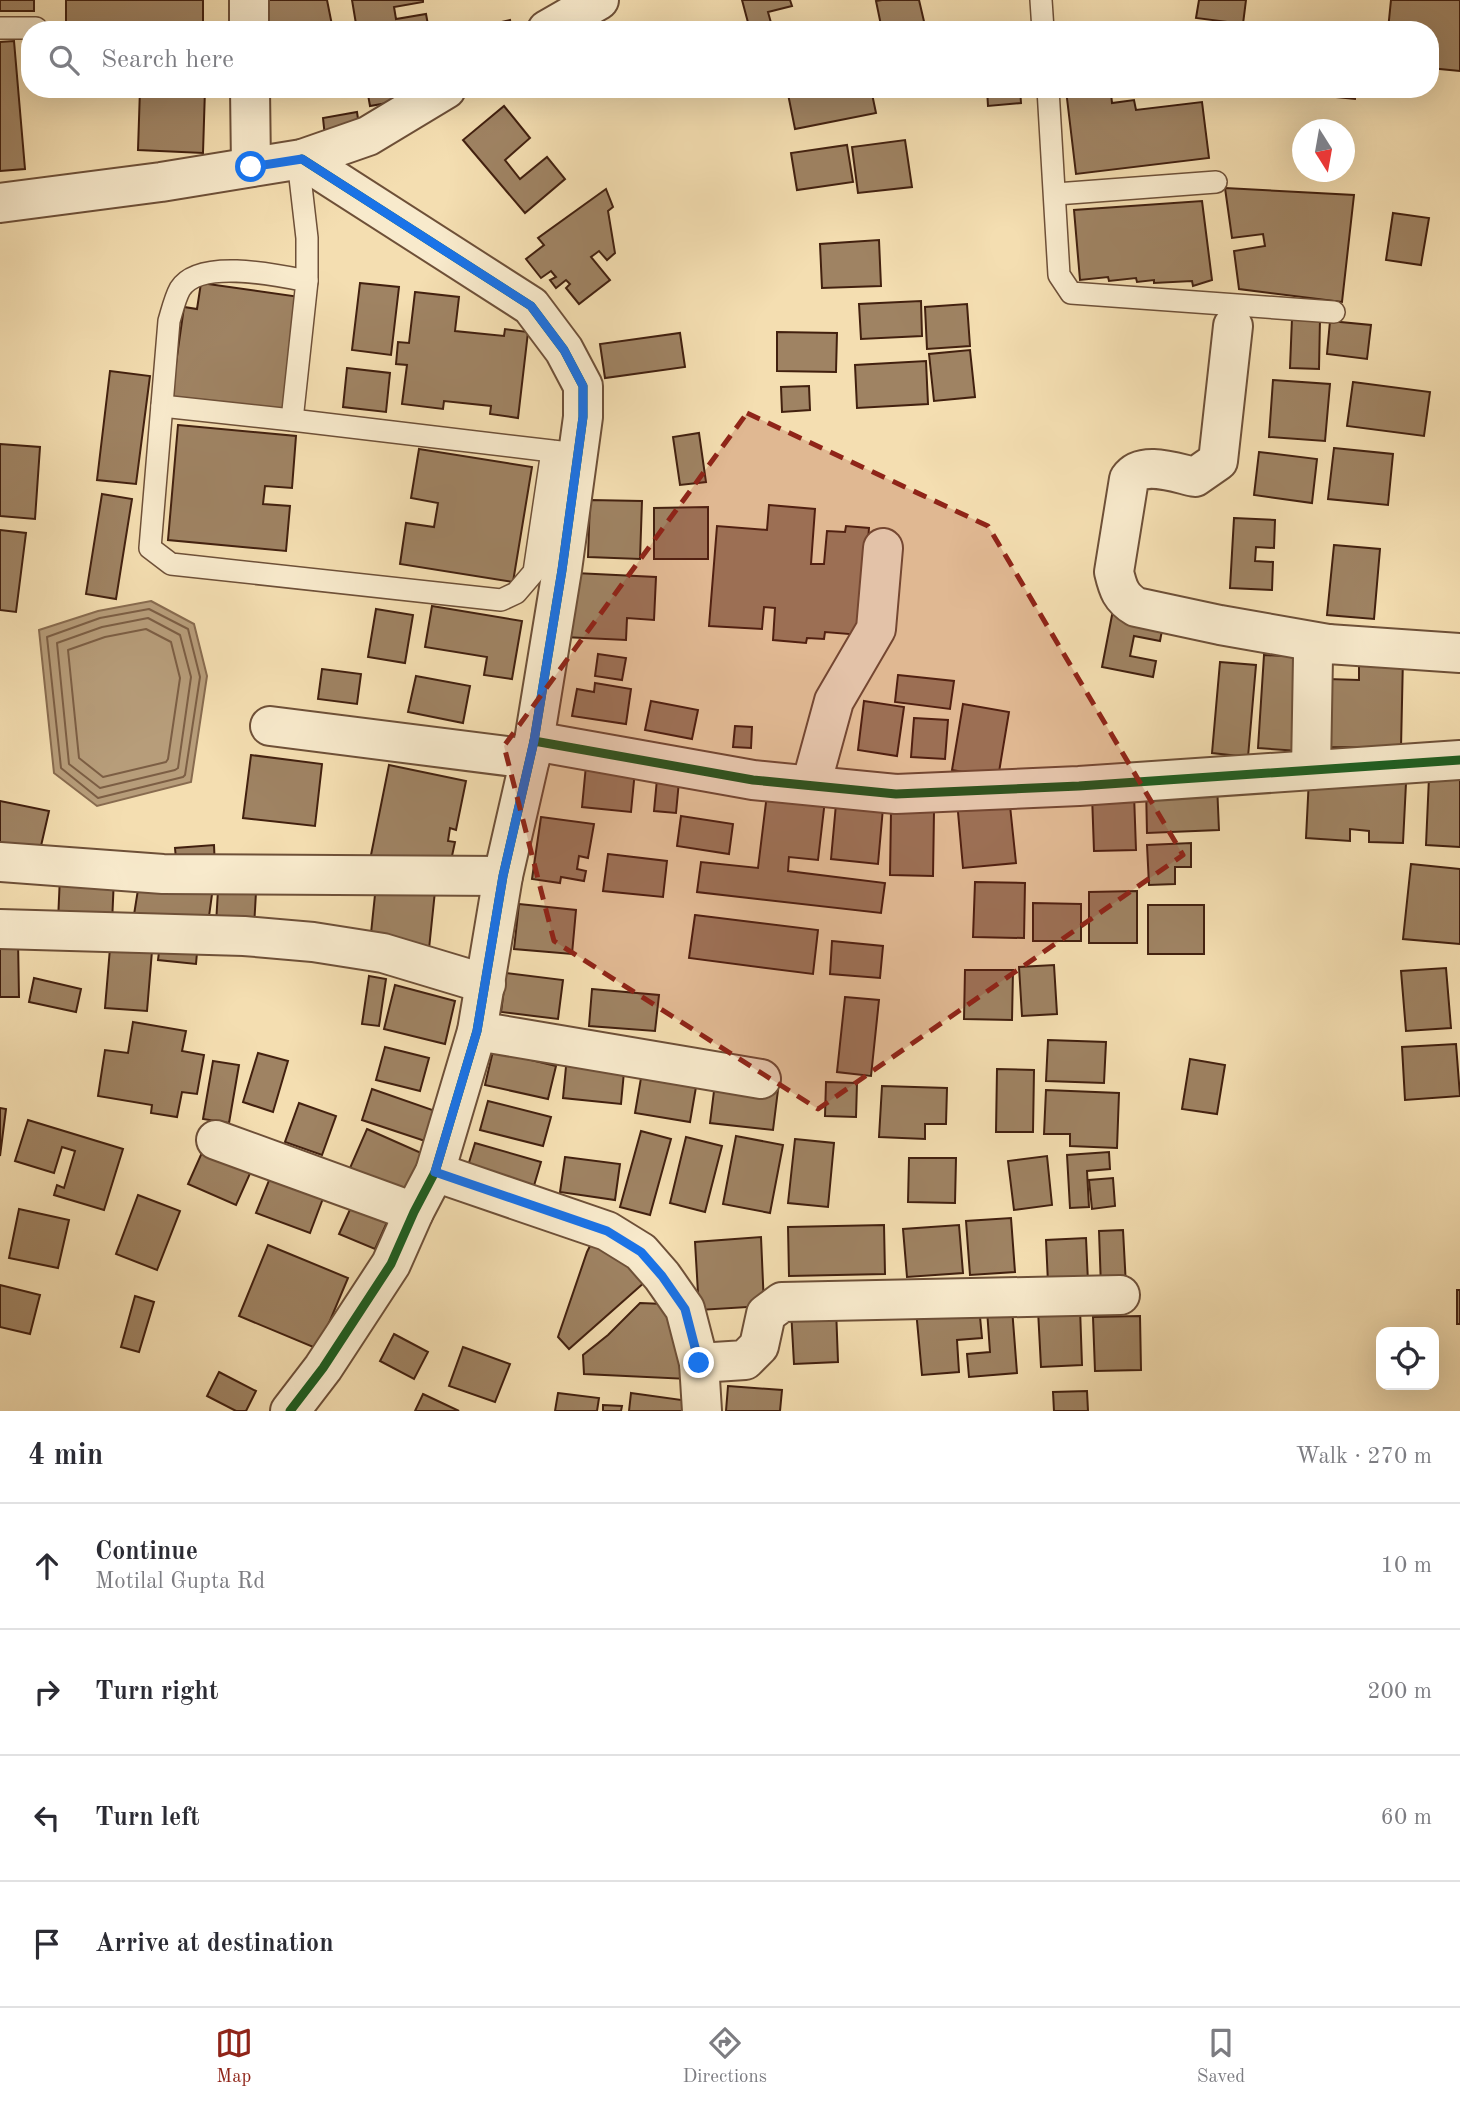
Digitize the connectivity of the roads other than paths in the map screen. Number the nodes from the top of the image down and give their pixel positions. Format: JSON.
{"nodes":[{"id":1,"x":249,"y":0,"type":"edge"},
{"id":2,"x":598,"y":0,"type":"edge"},
{"id":3,"x":1041,"y":0,"type":"edge"},
{"id":4,"x":249,"y":21,"type":"edge"},
{"id":5,"x":562,"y":21,"type":"edge"},
{"id":6,"x":1042,"y":21,"type":"edge"},
{"id":7,"x":21,"y":27,"type":"edge"},
{"id":8,"x":0,"y":28,"type":"edge"},
{"id":9,"x":250,"y":98,"type":"edge"},
{"id":10,"x":431,"y":98,"type":"edge"},
{"id":11,"x":1049,"y":98,"type":"edge"},
{"id":12,"x":300,"y":160,"type":"junction"},
{"id":13,"x":251,"y":167,"type":"junction"},
{"id":14,"x":1216,"y":182,"type":"dead end"},
{"id":15,"x":1056,"y":194,"type":"junction"},
{"id":16,"x":0,"y":203,"type":"edge"},
{"id":17,"x":307,"y":281,"type":"junction"},
{"id":18,"x":1334,"y":312,"type":"dead end"},
{"id":19,"x":1233,"y":326,"type":"dead end"},
{"id":20,"x":162,"y":406,"type":"junction"},
{"id":21,"x":292,"y":420,"type":"junction"},
{"id":22,"x":565,"y":452,"type":"junction"},
{"id":23,"x":883,"y":548,"type":"dead end"},
{"id":24,"x":1328,"y":644,"type":"junction"},
{"id":25,"x":1460,"y":653,"type":"edge"},
{"id":26,"x":270,"y":726,"type":"dead end"},
{"id":27,"x":532,"y":750,"type":"junction"},
{"id":28,"x":1460,"y":760,"type":"edge"},
{"id":29,"x":1311,"y":770,"type":"junction"},
{"id":30,"x":811,"y":785,"type":"junction"},
{"id":31,"x":0,"y":862,"type":"edge"},
{"id":32,"x":503,"y":876,"type":"junction"},
{"id":33,"x":0,"y":929,"type":"edge"},
{"id":34,"x":486,"y":984,"type":"junction"},
{"id":35,"x":477,"y":1031,"type":"junction"},
{"id":36,"x":761,"y":1079,"type":"dead end"},
{"id":37,"x":216,"y":1140,"type":"dead end"},
{"id":38,"x":435,"y":1172,"type":"junction"},
{"id":39,"x":414,"y":1212,"type":"junction"},
{"id":40,"x":1120,"y":1295,"type":"dead end"},
{"id":41,"x":699,"y":1363,"type":"junction"},
{"id":42,"x":290,"y":1411,"type":"edge"},
{"id":43,"x":702,"y":1411,"type":"edge"}],
"edges":[{"from":1,"to":4,"type":"street"},
{"from":2,"to":5,"type":"street"},
{"from":3,"to":6,"type":"lane"},
{"from":7,"to":8,"type":"lane"},
{"from":9,"to":13,"type":"street"},
{"from":10,"to":12,"type":"street"},
{"from":11,"to":15,"type":"lane"},
{"from":12,"to":13,"type":"street"},
{"from":12,"to":17,"type":"lane"},
{"from":12,"to":22,"type":"street"},
{"from":13,"to":16,"type":"street"},
{"from":14,"to":15,"type":"lane"},
{"from":15,"to":18,"type":"lane"},
{"from":17,"to":20,"type":"lane"},
{"from":17,"to":21,"type":"lane"},
{"from":19,"to":24,"type":"street"},
{"from":20,"to":21,"type":"lane"},
{"from":20,"to":22,"type":"lane"},
{"from":21,"to":22,"type":"lane"},
{"from":22,"to":27,"type":"street"},
{"from":23,"to":30,"type":"street"},
{"from":24,"to":25,"type":"street"},
{"from":24,"to":29,"type":"street"},
{"from":26,"to":27,"type":"street"},
{"from":27,"to":30,"type":"street"},
{"from":27,"to":32,"type":"street"},
{"from":28,"to":29,"type":"street"},
{"from":29,"to":30,"type":"street"},
{"from":31,"to":32,"type":"street"},
{"from":32,"to":34,"type":"street"},
{"from":33,"to":34,"type":"street"},
{"from":34,"to":35,"type":"street"},
{"from":35,"to":36,"type":"street"},
{"from":35,"to":38,"type":"street"},
{"from":37,"to":39,"type":"street"},
{"from":38,"to":39,"type":"street"},
{"from":38,"to":41,"type":"street"},
{"from":39,"to":42,"type":"street"},
{"from":40,"to":41,"type":"street"},
{"from":41,"to":43,"type":"street"}]}
